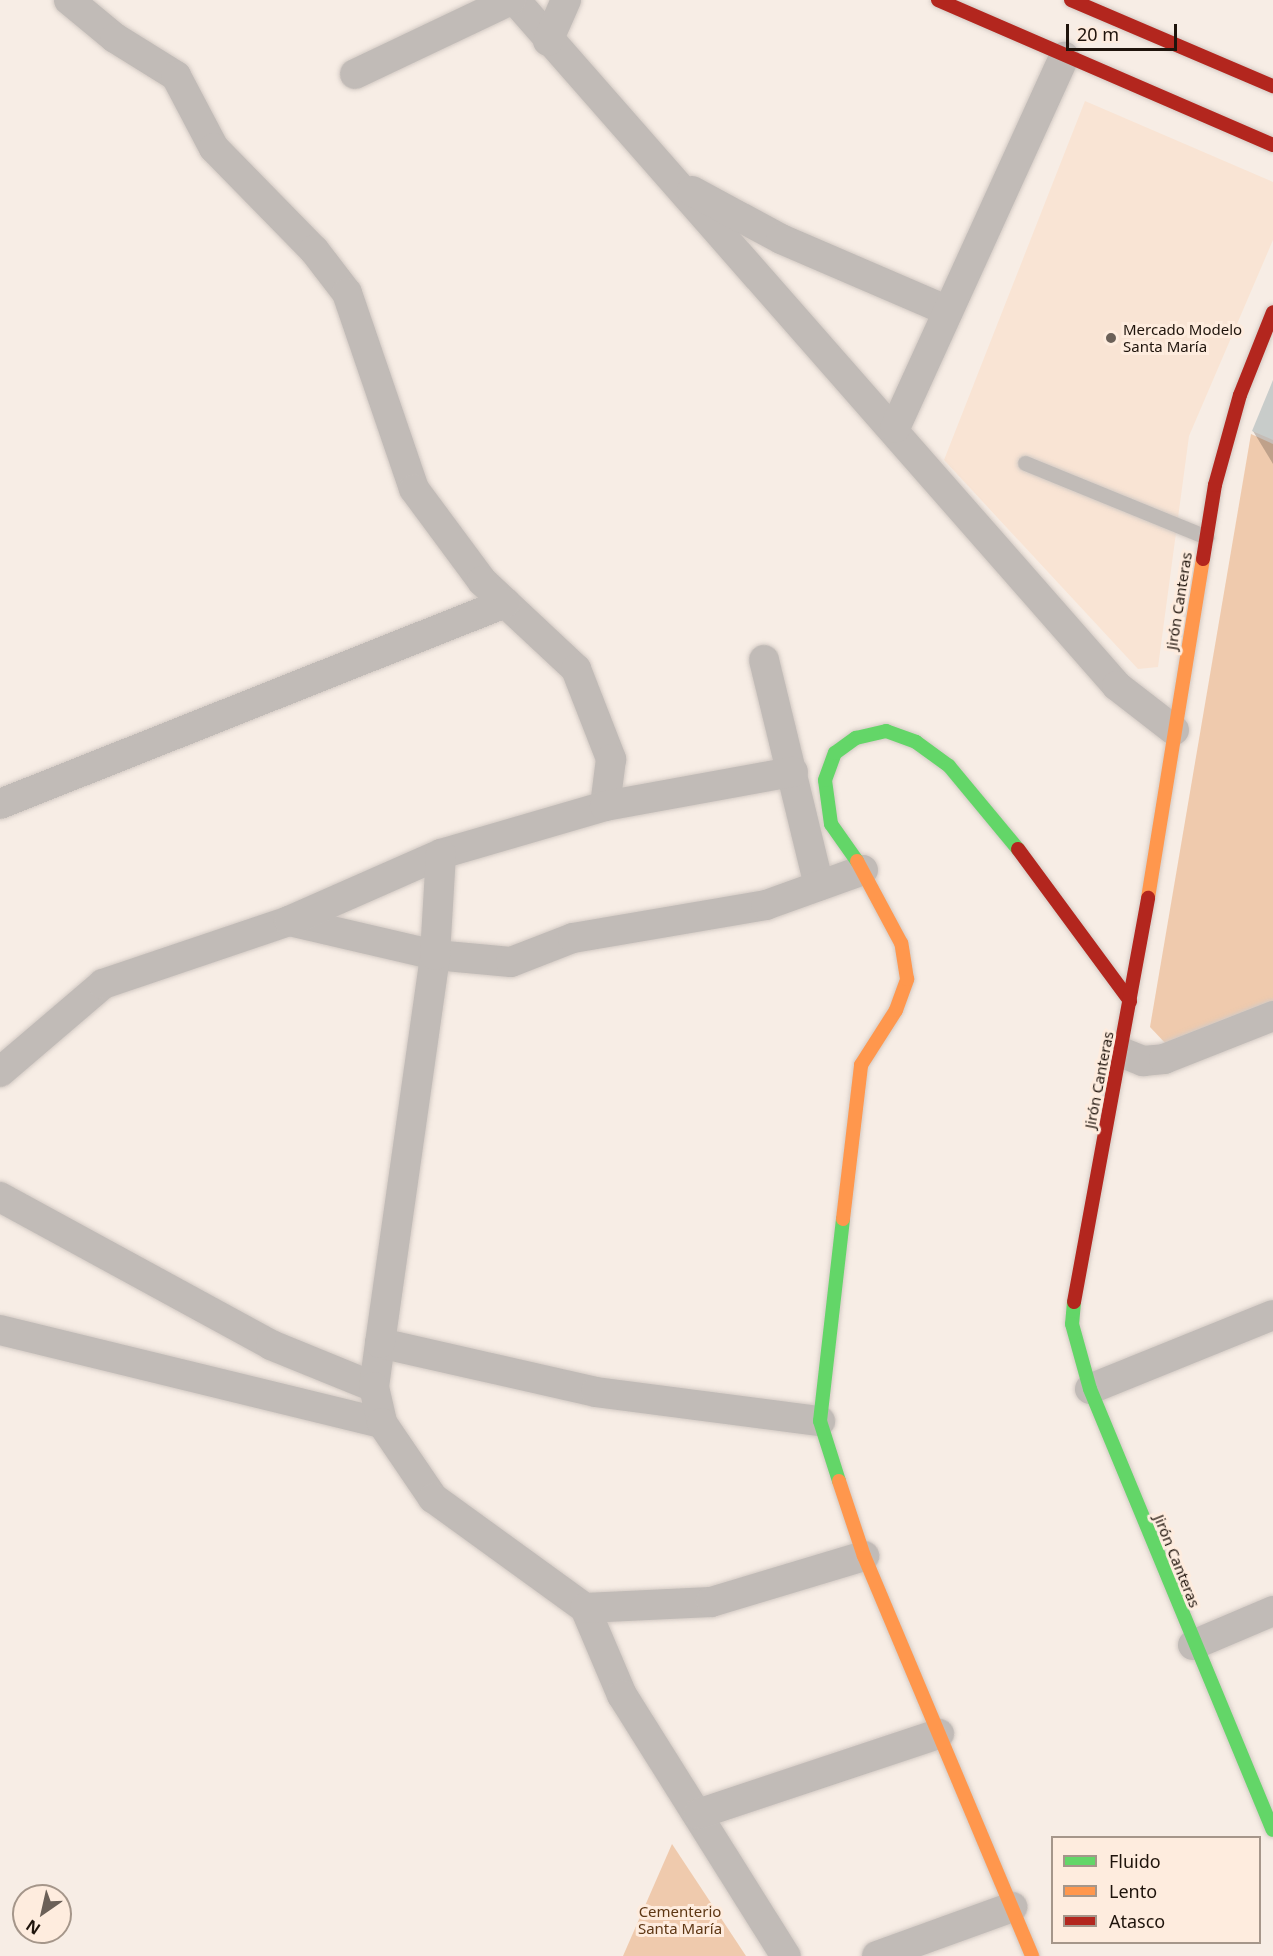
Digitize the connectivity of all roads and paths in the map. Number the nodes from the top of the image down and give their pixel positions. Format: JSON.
{"nodes":[{"id":1,"x":69,"y":0,"type":"edge"},
{"id":2,"x":513,"y":0,"type":"edge"},
{"id":3,"x":566,"y":0,"type":"edge"},
{"id":4,"x":938,"y":0,"type":"edge"},
{"id":5,"x":1071,"y":0,"type":"edge"},
{"id":6,"x":548,"y":41,"type":"junction"},
{"id":7,"x":1064,"y":57,"type":"junction"},
{"id":8,"x":354,"y":74,"type":"dead end"},
{"id":9,"x":1273,"y":86,"type":"edge"},
{"id":10,"x":1273,"y":146,"type":"edge"},
{"id":11,"x":674,"y":181,"type":"junction"},
{"id":12,"x":948,"y":311,"type":"junction"},
{"id":13,"x":1273,"y":312,"type":"edge"},
{"id":14,"x":895,"y":428,"type":"junction"},
{"id":15,"x":1025,"y":463,"type":"dead end"},
{"id":16,"x":1206,"y":537,"type":"junction"},
{"id":17,"x":505,"y":603,"type":"junction"},
{"id":18,"x":764,"y":660,"type":"dead end"},
{"id":19,"x":1174,"y":730,"type":"junction"},
{"id":20,"x":793,"y":772,"type":"junction"},
{"id":21,"x":0,"y":804,"type":"edge"},
{"id":22,"x":605,"y":806,"type":"junction"},
{"id":23,"x":441,"y":854,"type":"junction"},
{"id":24,"x":863,"y":870,"type":"junction"},
{"id":25,"x":819,"y":885,"type":"junction"},
{"id":26,"x":290,"y":921,"type":"junction"},
{"id":27,"x":435,"y":955,"type":"junction"},
{"id":28,"x":1130,"y":1001,"type":"junction"},
{"id":29,"x":1273,"y":1016,"type":"edge"},
{"id":30,"x":1123,"y":1053,"type":"junction"},
{"id":31,"x":0,"y":1072,"type":"edge"},
{"id":32,"x":0,"y":1197,"type":"edge"},
{"id":33,"x":1273,"y":1315,"type":"edge"},
{"id":34,"x":0,"y":1330,"type":"edge"},
{"id":35,"x":380,"y":1343,"type":"junction"},
{"id":36,"x":374,"y":1387,"type":"junction"},
{"id":37,"x":1090,"y":1389,"type":"junction"},
{"id":38,"x":820,"y":1421,"type":"junction"},
{"id":39,"x":382,"y":1423,"type":"junction"},
{"id":40,"x":864,"y":1556,"type":"junction"},
{"id":41,"x":585,"y":1608,"type":"junction"},
{"id":42,"x":1273,"y":1611,"type":"edge"},
{"id":43,"x":1193,"y":1645,"type":"junction"},
{"id":44,"x":939,"y":1734,"type":"junction"},
{"id":45,"x":698,"y":1814,"type":"junction"},
{"id":46,"x":1273,"y":1830,"type":"edge"},
{"id":47,"x":1012,"y":1907,"type":"junction"},
{"id":48,"x":786,"y":1956,"type":"edge"},
{"id":49,"x":877,"y":1956,"type":"edge"},
{"id":50,"x":1032,"y":1956,"type":"edge"}],
"edges":[{"from":1,"to":17,"type":"street"},
{"from":2,"to":6,"type":"street"},
{"from":2,"to":8,"type":"street"},
{"from":3,"to":6,"type":"street"},
{"from":4,"to":7,"type":"street"},
{"from":5,"to":9,"type":"street"},
{"from":6,"to":11,"type":"street"},
{"from":7,"to":10,"type":"street"},
{"from":7,"to":12,"type":"street"},
{"from":11,"to":12,"type":"street"},
{"from":11,"to":14,"type":"street"},
{"from":12,"to":14,"type":"street"},
{"from":13,"to":16,"type":"street","name":"Jirón Canteras"},
{"from":14,"to":19,"type":"street"},
{"from":15,"to":16,"type":"lane"},
{"from":16,"to":19,"type":"street","name":"Jirón Canteras"},
{"from":17,"to":21,"type":"street"},
{"from":17,"to":22,"type":"street"},
{"from":18,"to":20,"type":"street"},
{"from":19,"to":28,"type":"street","name":"Jirón Canteras"},
{"from":20,"to":22,"type":"street"},
{"from":20,"to":25,"type":"street"},
{"from":22,"to":23,"type":"street"},
{"from":23,"to":26,"type":"street"},
{"from":23,"to":27,"type":"street"},
{"from":24,"to":25,"type":"street"},
{"from":24,"to":28,"type":"street"},
{"from":24,"to":38,"type":"street"},
{"from":25,"to":27,"type":"street"},
{"from":26,"to":27,"type":"street"},
{"from":26,"to":31,"type":"street"},
{"from":27,"to":35,"type":"street"},
{"from":28,"to":30,"type":"street","name":"Jirón Canteras"},
{"from":29,"to":30,"type":"street"},
{"from":30,"to":37,"type":"street","name":"Jirón Canteras"},
{"from":32,"to":36,"type":"street"},
{"from":33,"to":37,"type":"street"},
{"from":34,"to":39,"type":"street"},
{"from":35,"to":36,"type":"street"},
{"from":35,"to":38,"type":"street"},
{"from":36,"to":39,"type":"street"},
{"from":37,"to":43,"type":"street","name":"Jirón Canteras"},
{"from":38,"to":40,"type":"street"},
{"from":39,"to":41,"type":"street"},
{"from":40,"to":41,"type":"street"},
{"from":40,"to":44,"type":"street"},
{"from":41,"to":45,"type":"street"},
{"from":42,"to":43,"type":"street"},
{"from":43,"to":46,"type":"street","name":"Jirón Canteras"},
{"from":44,"to":45,"type":"street"},
{"from":44,"to":47,"type":"street"},
{"from":45,"to":48,"type":"street"},
{"from":47,"to":49,"type":"street"},
{"from":47,"to":50,"type":"street"}]}
